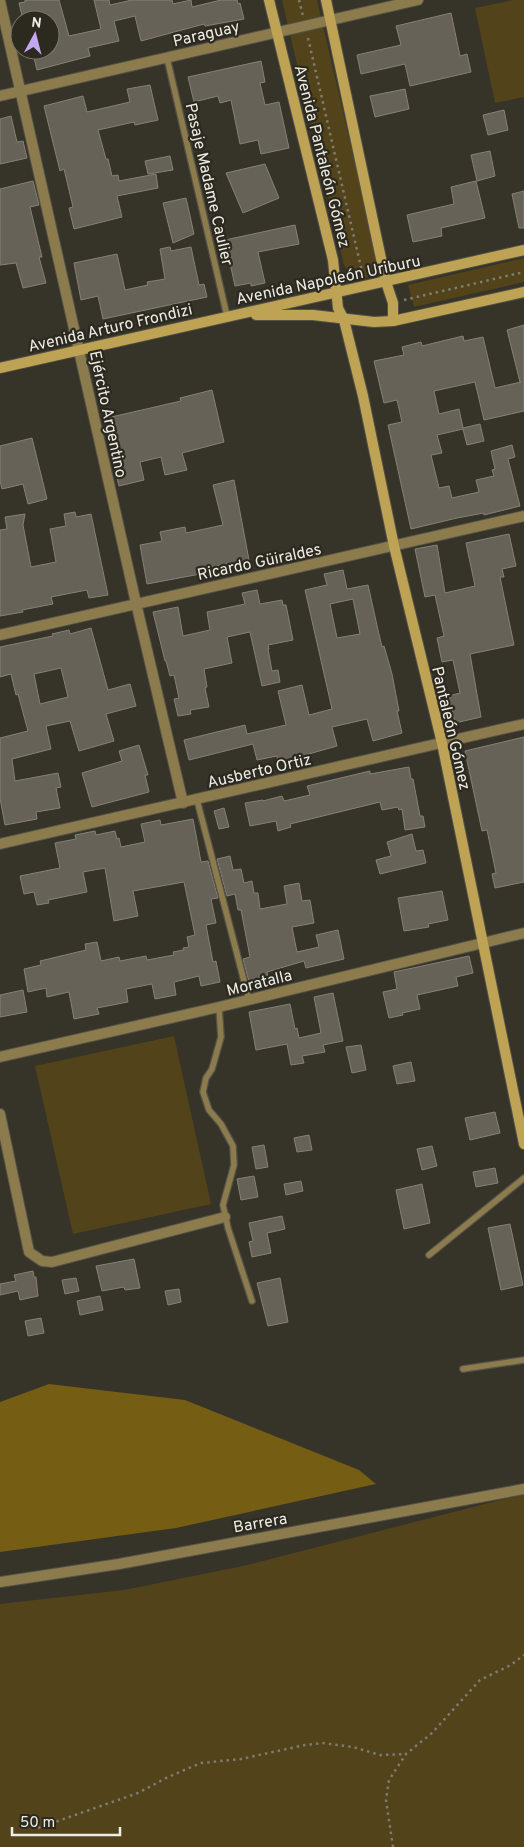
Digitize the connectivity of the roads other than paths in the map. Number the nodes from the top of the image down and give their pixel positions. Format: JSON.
{"nodes":[{"id":1,"x":269,"y":0,"type":"edge"},
{"id":2,"x":326,"y":0,"type":"edge"},
{"id":3,"x":418,"y":0,"type":"edge"},
{"id":4,"x":0,"y":1,"type":"edge"},
{"id":5,"x":330,"y":20,"type":"junction"},
{"id":6,"x":276,"y":33,"type":"junction"},
{"id":7,"x":167,"y":58,"type":"junction"},
{"id":8,"x":21,"y":91,"type":"junction"},
{"id":9,"x":0,"y":96,"type":"edge"},
{"id":10,"x":524,"y":250,"type":"edge"},
{"id":11,"x":386,"y":282,"type":"junction"},
{"id":12,"x":524,"y":292,"type":"edge"},
{"id":13,"x":336,"y":294,"type":"junction"},
{"id":14,"x":227,"y":316,"type":"junction"},
{"id":15,"x":344,"y":320,"type":"junction"},
{"id":16,"x":393,"y":321,"type":"junction"},
{"id":17,"x":79,"y":350,"type":"junction"},
{"id":18,"x":0,"y":368,"type":"edge"},
{"id":19,"x":524,"y":516,"type":"edge"},
{"id":20,"x":394,"y":546,"type":"junction"},
{"id":21,"x":136,"y":603,"type":"junction"},
{"id":22,"x":0,"y":636,"type":"edge"},
{"id":23,"x":524,"y":724,"type":"edge"},
{"id":24,"x":442,"y":743,"type":"junction"},
{"id":25,"x":197,"y":800,"type":"junction"},
{"id":26,"x":183,"y":803,"type":"junction"},
{"id":27,"x":0,"y":844,"type":"edge"},
{"id":28,"x":524,"y":933,"type":"edge"},
{"id":29,"x":483,"y":942,"type":"junction"},
{"id":30,"x":249,"y":1000,"type":"junction"},
{"id":31,"x":220,"y":1007,"type":"junction"},
{"id":32,"x":0,"y":1057,"type":"edge"},
{"id":33,"x":0,"y":1114,"type":"edge"},
{"id":34,"x":524,"y":1144,"type":"edge"},
{"id":35,"x":524,"y":1178,"type":"edge"},
{"id":36,"x":225,"y":1217,"type":"junction"},
{"id":37,"x":429,"y":1255,"type":"dead end"},
{"id":38,"x":252,"y":1301,"type":"dead end"},
{"id":39,"x":524,"y":1360,"type":"edge"},
{"id":40,"x":463,"y":1370,"type":"dead end"},
{"id":41,"x":524,"y":1489,"type":"edge"},
{"id":42,"x":0,"y":1582,"type":"edge"}],
"edges":[{"from":1,"to":6,"type":"main road","name":"Avenida Pantaleón Gómez"},
{"from":2,"to":5,"type":"main road","name":"Avenida Pantaleón Gómez"},
{"from":3,"to":5,"type":"street","name":"Paraguay"},
{"from":4,"to":8,"type":"street","name":"Ejército Argentino"},
{"from":5,"to":6,"type":"street","name":"Paraguay"},
{"from":5,"to":11,"type":"main road","name":"Avenida Pantaleón Gómez"},
{"from":6,"to":7,"type":"street","name":"Paraguay"},
{"from":6,"to":13,"type":"main road","name":"Avenida Pantaleón Gómez"},
{"from":7,"to":8,"type":"street","name":"Paraguay"},
{"from":7,"to":14,"type":"lane","name":"Pasaje Madame Caulier"},
{"from":8,"to":9,"type":"street","name":"Paraguay"},
{"from":8,"to":17,"type":"street","name":"Ejército Argentino"},
{"from":10,"to":11,"type":"main road","name":"Avenida Napoleón Uriburu"},
{"from":11,"to":13,"type":"main road","name":"Avenida Napoleón Uriburu"},
{"from":11,"to":16,"type":"main road","name":"Avenida Pantaleón Gómez"},
{"from":12,"to":16,"type":"main road","name":"Avenida Napoleón Uriburu"},
{"from":13,"to":14,"type":"main road","name":"Avenida Napoleón Uriburu"},
{"from":13,"to":15,"type":"main road","name":"Avenida Pantaleón Gómez"},
{"from":14,"to":15,"type":"main road","name":"Avenida Napoleón Uriburu"},
{"from":14,"to":17,"type":"main road","name":"Avenida Arturo Frondizi"},
{"from":15,"to":16,"type":"main road","name":"Avenida Napoleón Uriburu"},
{"from":15,"to":20,"type":"main road","name":"Pantaleón Gómez"},
{"from":17,"to":18,"type":"main road","name":"Avenida Arturo Frondizi"},
{"from":17,"to":21,"type":"street","name":"Ejército Argentino"},
{"from":19,"to":20,"type":"street","name":"Ricardo Güiraldes"},
{"from":20,"to":21,"type":"street","name":"Ricardo Güiraldes"},
{"from":20,"to":24,"type":"main road","name":"Pantaleón Gómez"},
{"from":21,"to":22,"type":"street","name":"Ricardo Güiraldes"},
{"from":21,"to":26,"type":"street","name":"Ejército Argentino"},
{"from":23,"to":24,"type":"street","name":"Ausberto Ortiz"},
{"from":24,"to":25,"type":"street","name":"Ausberto Ortiz"},
{"from":24,"to":29,"type":"main road","name":"Pantaleón Gómez"},
{"from":25,"to":26,"type":"street","name":"Ausberto Ortiz"},
{"from":25,"to":30,"type":"lane"},
{"from":26,"to":27,"type":"street","name":"Ausberto Ortiz"},
{"from":28,"to":29,"type":"street","name":"Moratalla"},
{"from":29,"to":30,"type":"street","name":"Moratalla"},
{"from":29,"to":34,"type":"main road","name":"Pantaleón Gómez"},
{"from":30,"to":31,"type":"street","name":"Moratalla"},
{"from":31,"to":32,"type":"street","name":"Moratalla"},
{"from":31,"to":36,"type":"lane"},
{"from":33,"to":36,"type":"street"},
{"from":35,"to":37,"type":"lane"},
{"from":36,"to":38,"type":"lane"},
{"from":39,"to":40,"type":"lane"},
{"from":41,"to":42,"type":"street","name":"Barrera"}]}
